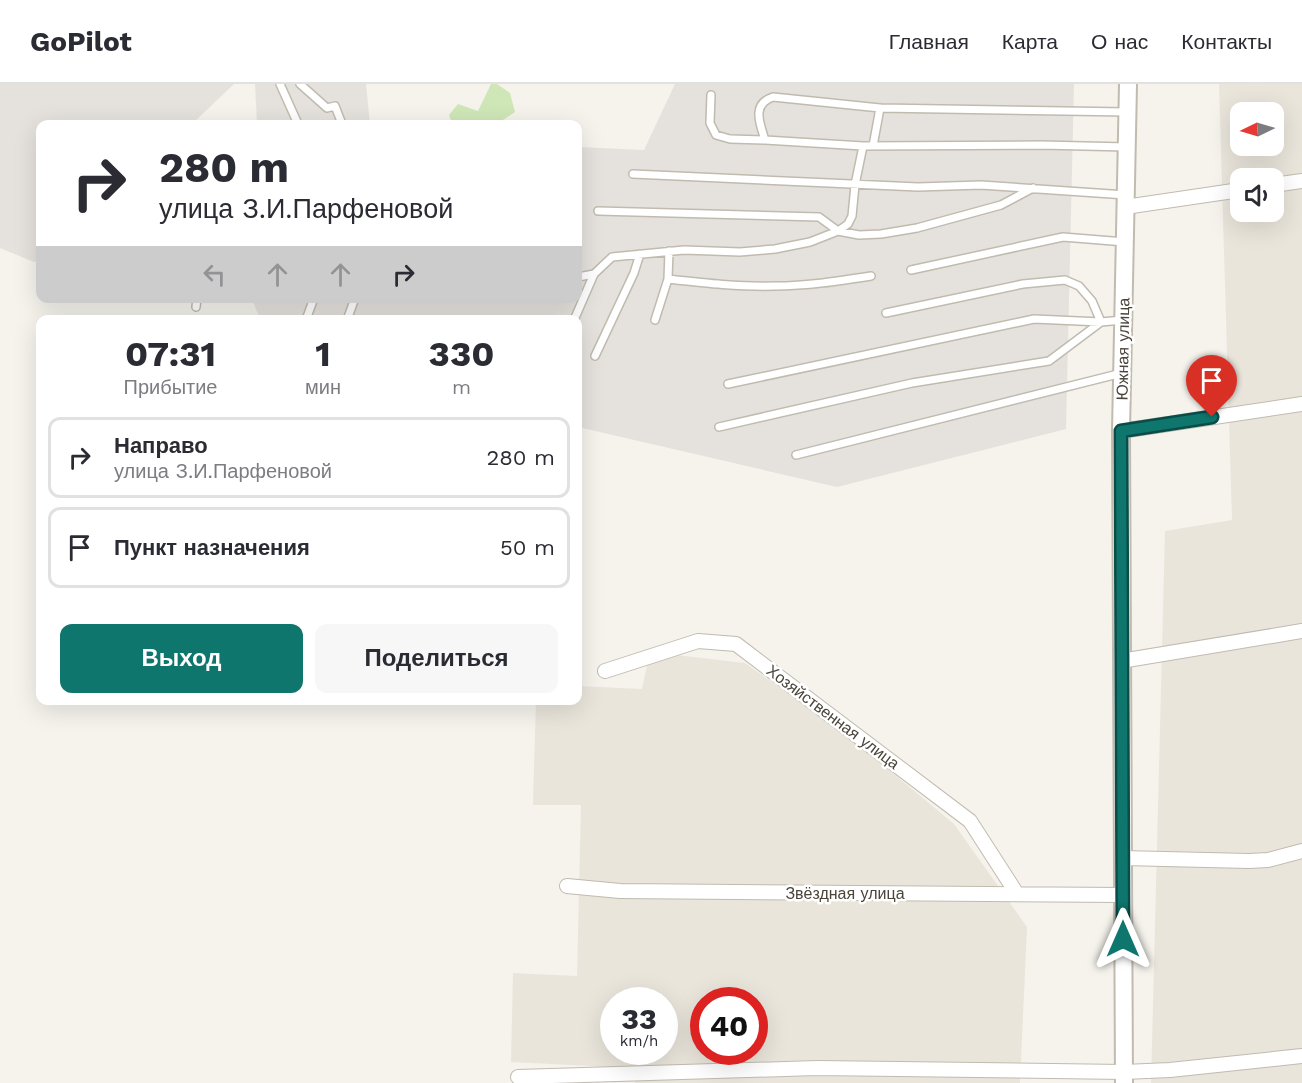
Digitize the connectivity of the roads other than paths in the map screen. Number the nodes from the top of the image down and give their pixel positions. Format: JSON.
{"nodes":[{"id":1,"x":280,"y":84,"type":"edge"},
{"id":2,"x":300,"y":84,"type":"edge"},
{"id":3,"x":1128,"y":84,"type":"edge"},
{"id":4,"x":711,"y":95,"type":"dead end"},
{"id":5,"x":880,"y":108,"type":"junction"},
{"id":6,"x":1128,"y":112,"type":"junction"},
{"id":7,"x":296,"y":120,"type":"edge"},
{"id":8,"x":341,"y":120,"type":"edge"},
{"id":9,"x":765,"y":140,"type":"junction"},
{"id":10,"x":863,"y":146,"type":"junction"},
{"id":11,"x":873,"y":146,"type":"junction"},
{"id":12,"x":1127,"y":147,"type":"junction"},
{"id":13,"x":633,"y":174,"type":"dead end"},
{"id":14,"x":1302,"y":181,"type":"edge"},
{"id":15,"x":1284,"y":184,"type":"edge"},
{"id":16,"x":855,"y":185,"type":"junction"},
{"id":17,"x":1033,"y":188,"type":"junction"},
{"id":18,"x":1230,"y":191,"type":"edge"},
{"id":19,"x":1126,"y":201,"type":"junction"},
{"id":20,"x":598,"y":212,"type":"dead end"},
{"id":21,"x":838,"y":231,"type":"junction"},
{"id":22,"x":1125,"y":242,"type":"junction"},
{"id":23,"x":669,"y":251,"type":"junction"},
{"id":24,"x":639,"y":254,"type":"junction"},
{"id":25,"x":910,"y":270,"type":"dead end"},
{"id":26,"x":594,"y":274,"type":"junction"},
{"id":27,"x":582,"y":276,"type":"edge"},
{"id":28,"x":872,"y":276,"type":"dead end"},
{"id":29,"x":669,"y":279,"type":"junction"},
{"id":30,"x":582,"y":302,"type":"edge"},
{"id":31,"x":196,"y":303,"type":"edge"},
{"id":32,"x":196,"y":307,"type":"dead end"},
{"id":33,"x":886,"y":314,"type":"dead end"},
{"id":34,"x":655,"y":320,"type":"dead end"},
{"id":35,"x":1123,"y":320,"type":"junction"},
{"id":36,"x":1101,"y":322,"type":"junction"},
{"id":37,"x":595,"y":357,"type":"dead end"},
{"id":38,"x":1122,"y":373,"type":"junction"},
{"id":39,"x":728,"y":384,"type":"dead end"},
{"id":40,"x":1302,"y":404,"type":"edge"},
{"id":41,"x":719,"y":427,"type":"dead end"},
{"id":42,"x":1121,"y":431,"type":"junction"},
{"id":43,"x":796,"y":455,"type":"dead end"},
{"id":44,"x":1302,"y":631,"type":"edge"},
{"id":45,"x":1121,"y":661,"type":"junction"},
{"id":46,"x":605,"y":671,"type":"dead end"},
{"id":47,"x":1302,"y":851,"type":"edge"},
{"id":48,"x":1122,"y":858,"type":"junction"},
{"id":49,"x":567,"y":886,"type":"dead end"},
{"id":50,"x":1017,"y":894,"type":"junction"},
{"id":51,"x":1123,"y":895,"type":"junction"},
{"id":52,"x":1302,"y":1056,"type":"edge"},
{"id":53,"x":518,"y":1077,"type":"dead end"},
{"id":54,"x":1124,"y":1078,"type":"edge"}],
"edges":[{"from":1,"to":7,"type":"lane"},
{"from":2,"to":8,"type":"lane"},
{"from":3,"to":6,"type":"street","name":"Южная улица"},
{"from":4,"to":9,"type":"lane"},
{"from":5,"to":6,"type":"lane"},
{"from":5,"to":9,"type":"lane"},
{"from":5,"to":11,"type":"lane"},
{"from":6,"to":12,"type":"street","name":"Южная улица"},
{"from":9,"to":10,"type":"lane"},
{"from":10,"to":11,"type":"lane"},
{"from":10,"to":16,"type":"lane"},
{"from":11,"to":12,"type":"lane"},
{"from":12,"to":19,"type":"street","name":"Южная улица"},
{"from":13,"to":16,"type":"lane"},
{"from":14,"to":15,"type":"street"},
{"from":16,"to":17,"type":"lane"},
{"from":16,"to":21,"type":"lane"},
{"from":17,"to":19,"type":"lane"},
{"from":17,"to":21,"type":"lane"},
{"from":18,"to":19,"type":"street"},
{"from":19,"to":22,"type":"street","name":"Южная улица"},
{"from":20,"to":21,"type":"lane"},
{"from":21,"to":23,"type":"lane"},
{"from":22,"to":25,"type":"lane"},
{"from":22,"to":35,"type":"street","name":"Южная улица"},
{"from":23,"to":24,"type":"lane"},
{"from":23,"to":29,"type":"lane"},
{"from":24,"to":26,"type":"lane"},
{"from":24,"to":37,"type":"lane"},
{"from":26,"to":27,"type":"lane"},
{"from":26,"to":30,"type":"lane"},
{"from":28,"to":29,"type":"lane"},
{"from":29,"to":34,"type":"lane"},
{"from":31,"to":32,"type":"lane"},
{"from":33,"to":36,"type":"lane"},
{"from":35,"to":36,"type":"lane"},
{"from":35,"to":38,"type":"street","name":"Южная улица"},
{"from":36,"to":39,"type":"lane"},
{"from":36,"to":41,"type":"lane"},
{"from":38,"to":42,"type":"street","name":"Южная улица"},
{"from":38,"to":43,"type":"lane"},
{"from":40,"to":42,"type":"street"},
{"from":42,"to":45,"type":"street","name":"Южная улица"},
{"from":44,"to":45,"type":"street"},
{"from":45,"to":48,"type":"street","name":"Южная улица"},
{"from":46,"to":50,"type":"street","name":"Хозяйственная улица"},
{"from":47,"to":48,"type":"street"},
{"from":48,"to":51,"type":"street","name":"Южная улица"},
{"from":49,"to":50,"type":"street","name":"Звёздная улица"},
{"from":50,"to":51,"type":"street","name":"Звёздная улица"},
{"from":51,"to":54,"type":"street","name":"Южная улица"},
{"from":52,"to":54,"type":"street"},
{"from":53,"to":54,"type":"street"}]}
